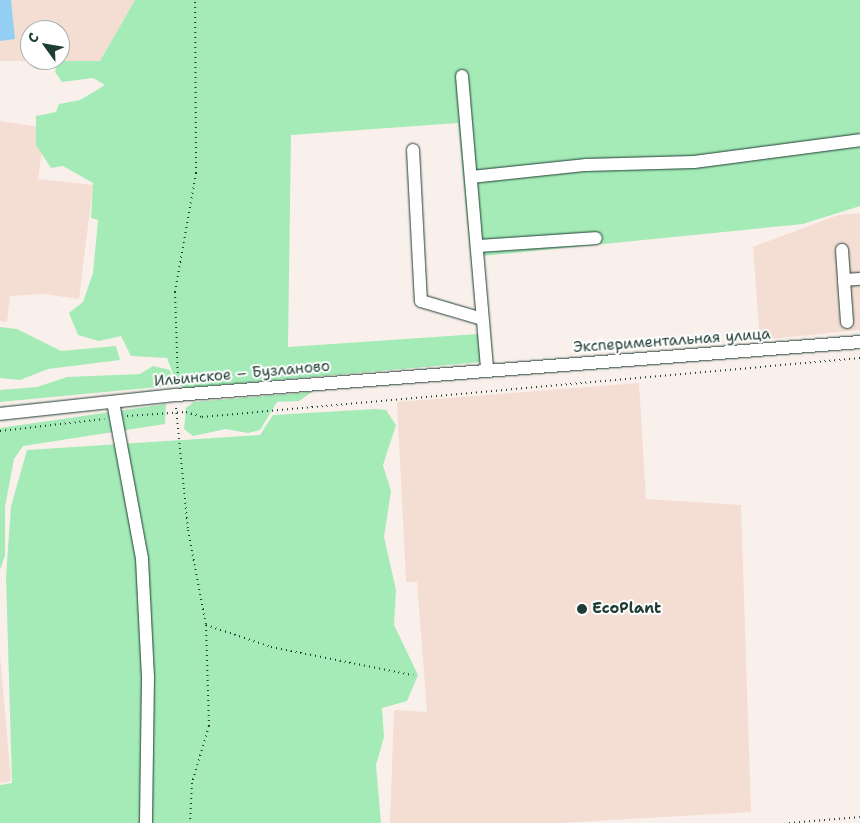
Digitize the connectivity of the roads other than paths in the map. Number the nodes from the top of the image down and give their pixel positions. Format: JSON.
{"nodes":[{"id":1,"x":462,"y":76,"type":"dead end"},
{"id":2,"x":860,"y":140,"type":"edge"},
{"id":3,"x":413,"y":150,"type":"dead end"},
{"id":4,"x":471,"y":177,"type":"junction"},
{"id":5,"x":596,"y":238,"type":"dead end"},
{"id":6,"x":477,"y":246,"type":"junction"},
{"id":7,"x":842,"y":250,"type":"dead end"},
{"id":8,"x":860,"y":279,"type":"edge"},
{"id":9,"x":844,"y":280,"type":"junction"},
{"id":10,"x":482,"y":319,"type":"junction"},
{"id":11,"x":847,"y":322,"type":"dead end"},
{"id":12,"x":860,"y":342,"type":"edge"},
{"id":13,"x":486,"y":369,"type":"junction"},
{"id":14,"x":113,"y":402,"type":"junction"},
{"id":15,"x":0,"y":414,"type":"edge"},
{"id":16,"x":146,"y":823,"type":"edge"}],
"edges":[{"from":1,"to":4,"type":"street"},
{"from":2,"to":4,"type":"street"},
{"from":3,"to":10,"type":"street"},
{"from":4,"to":6,"type":"street"},
{"from":5,"to":6,"type":"street"},
{"from":6,"to":10,"type":"street"},
{"from":7,"to":9,"type":"street"},
{"from":8,"to":9,"type":"street"},
{"from":9,"to":11,"type":"street"},
{"from":10,"to":13,"type":"street"},
{"from":12,"to":13,"type":"street","name":"Экспериментальная улица"},
{"from":13,"to":14,"type":"street","name":"Ильинское – Бузланово"},
{"from":14,"to":15,"type":"street","name":"Ильинское – Бузланово"},
{"from":14,"to":16,"type":"street"}]}
